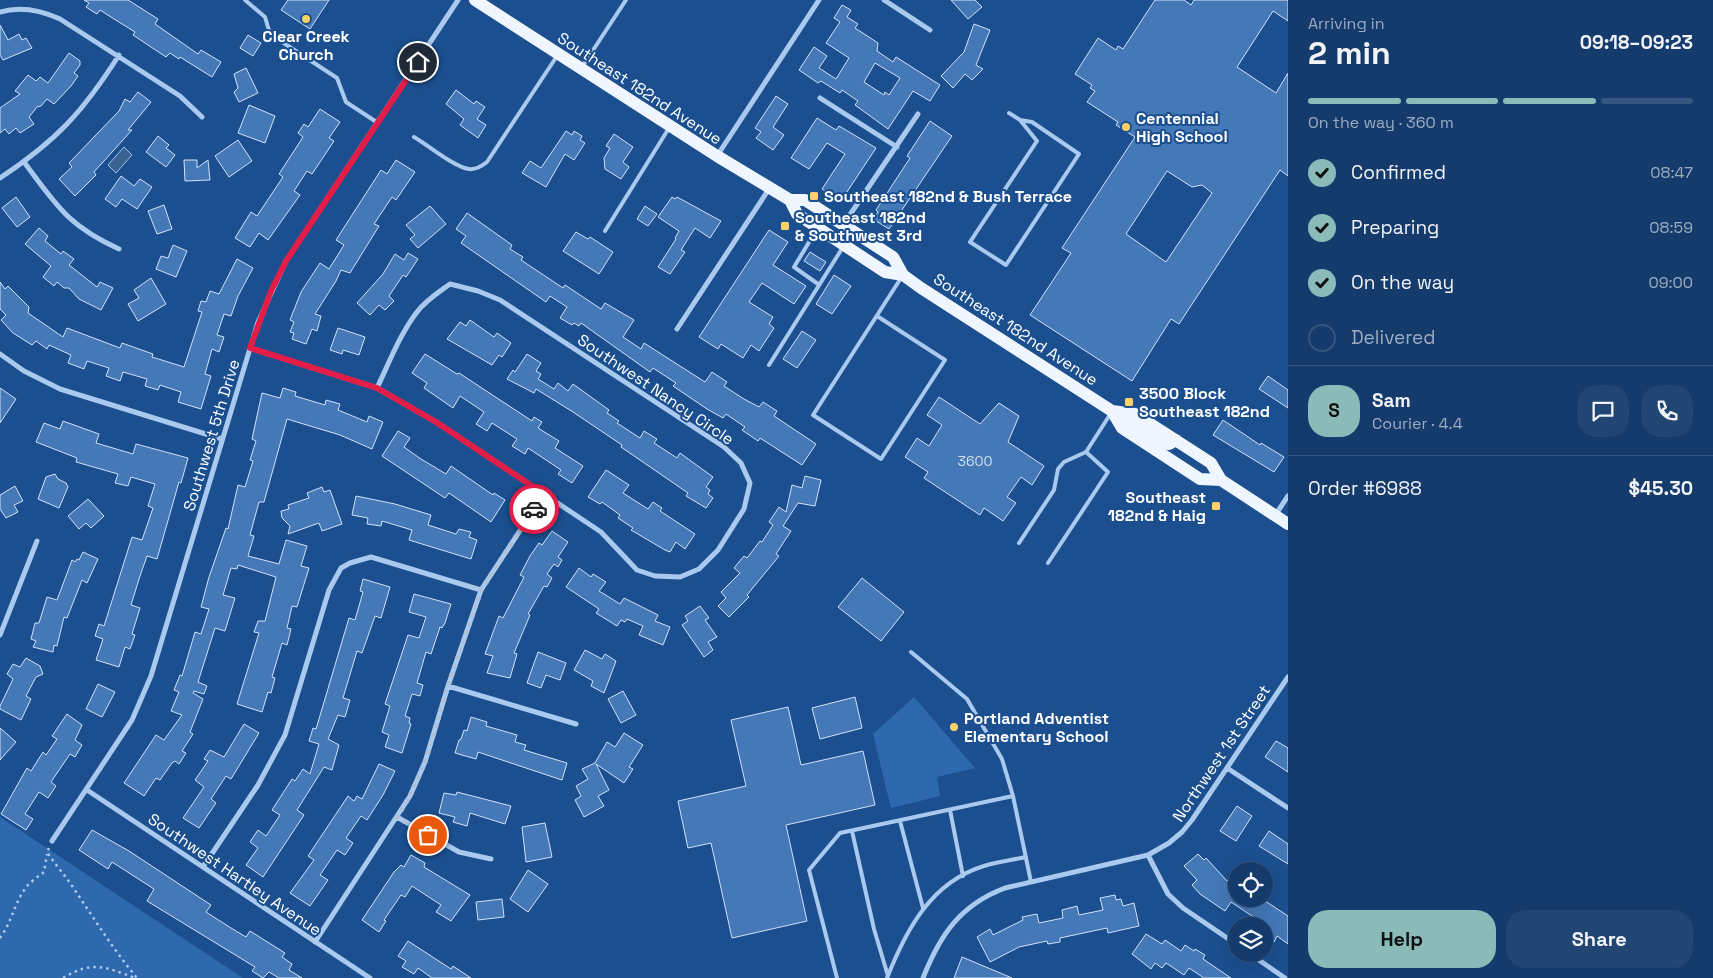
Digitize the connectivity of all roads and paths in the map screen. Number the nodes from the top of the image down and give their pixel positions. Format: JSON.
{"nodes":[{"id":1,"x":245,"y":0,"type":"edge"},
{"id":2,"x":458,"y":0,"type":"edge"},
{"id":3,"x":475,"y":0,"type":"edge"},
{"id":4,"x":626,"y":0,"type":"edge"},
{"id":5,"x":819,"y":0,"type":"edge"},
{"id":6,"x":884,"y":0,"type":"edge"},
{"id":7,"x":0,"y":12,"type":"edge"},
{"id":8,"x":930,"y":30,"type":"dead end"},
{"id":9,"x":558,"y":54,"type":"junction"},
{"id":10,"x":119,"y":55,"type":"junction"},
{"id":11,"x":581,"y":69,"type":"junction"},
{"id":12,"x":820,"y":98,"type":"dead end"},
{"id":13,"x":1009,"y":113,"type":"dead end"},
{"id":14,"x":918,"y":114,"type":"dead end"},
{"id":15,"x":202,"y":117,"type":"dead end"},
{"id":16,"x":1020,"y":120,"type":"junction"},
{"id":17,"x":378,"y":123,"type":"junction"},
{"id":18,"x":670,"y":126,"type":"junction"},
{"id":19,"x":414,"y":136,"type":"dead end"},
{"id":20,"x":897,"y":147,"type":"junction"},
{"id":21,"x":717,"y":156,"type":"junction"},
{"id":22,"x":24,"y":162,"type":"junction"},
{"id":23,"x":0,"y":178,"type":"edge"},
{"id":24,"x":770,"y":187,"type":"junction"},
{"id":25,"x":790,"y":200,"type":"junction"},
{"id":26,"x":843,"y":225,"type":"junction"},
{"id":27,"x":818,"y":228,"type":"junction"},
{"id":28,"x":605,"y":231,"type":"dead end"},
{"id":29,"x":844,"y":246,"type":"junction"},
{"id":30,"x":119,"y":248,"type":"dead end"},
{"id":31,"x":903,"y":275,"type":"junction"},
{"id":32,"x":818,"y":284,"type":"junction"},
{"id":33,"x":877,"y":316,"type":"junction"},
{"id":34,"x":677,"y":329,"type":"dead end"},
{"id":35,"x":250,"y":348,"type":"junction"},
{"id":36,"x":0,"y":354,"type":"edge"},
{"id":37,"x":769,"y":365,"type":"dead end"},
{"id":38,"x":377,"y":388,"type":"junction"},
{"id":39,"x":1114,"y":415,"type":"junction"},
{"id":40,"x":222,"y":439,"type":"junction"},
{"id":41,"x":1086,"y":452,"type":"junction"},
{"id":42,"x":1220,"y":480,"type":"junction"},
{"id":43,"x":544,"y":494,"type":"junction"},
{"id":44,"x":1288,"y":496,"type":"edge"},
{"id":45,"x":1275,"y":516,"type":"junction"},
{"id":46,"x":1288,"y":524,"type":"edge"},
{"id":47,"x":37,"y":541,"type":"dead end"},
{"id":48,"x":1019,"y":542,"type":"dead end"},
{"id":49,"x":1048,"y":563,"type":"dead end"},
{"id":50,"x":481,"y":590,"type":"junction"},
{"id":51,"x":0,"y":635,"type":"edge"},
{"id":52,"x":911,"y":652,"type":"dead end"},
{"id":53,"x":1288,"y":677,"type":"edge"},
{"id":54,"x":448,"y":686,"type":"junction"},
{"id":55,"x":576,"y":724,"type":"dead end"},
{"id":56,"x":1227,"y":768,"type":"junction"},
{"id":57,"x":87,"y":790,"type":"junction"},
{"id":58,"x":1013,"y":796,"type":"junction"},
{"id":59,"x":1288,"y":808,"type":"edge"},
{"id":60,"x":950,"y":810,"type":"junction"},
{"id":61,"x":397,"y":817,"type":"junction"},
{"id":62,"x":900,"y":821,"type":"junction"},
{"id":63,"x":852,"y":831,"type":"junction"},
{"id":64,"x":52,"y":841,"type":"joint"},
{"id":65,"x":48,"y":852,"type":"junction"},
{"id":66,"x":1148,"y":855,"type":"junction"},
{"id":67,"x":1026,"y":857,"type":"junction"},
{"id":68,"x":491,"y":859,"type":"dead end"},
{"id":69,"x":203,"y":867,"type":"junction"},
{"id":70,"x":963,"y":876,"type":"junction"},
{"id":71,"x":1031,"y":882,"type":"junction"},
{"id":72,"x":923,"y":908,"type":"junction"},
{"id":73,"x":0,"y":938,"type":"edge"},
{"id":74,"x":1228,"y":939,"type":"edge"},
{"id":75,"x":315,"y":942,"type":"junction"},
{"id":76,"x":1262,"y":962,"type":"edge"},
{"id":77,"x":887,"y":977,"type":"edge"},
{"id":78,"x":63,"y":978,"type":"edge"},
{"id":79,"x":136,"y":978,"type":"edge"},
{"id":80,"x":370,"y":978,"type":"edge"},
{"id":81,"x":837,"y":978,"type":"edge"},
{"id":82,"x":924,"y":978,"type":"edge"},
{"id":83,"x":1285,"y":978,"type":"edge"}],
"edges":[{"from":1,"to":17,"type":"lane"},
{"from":2,"to":17,"type":"street","name":"Southwest 5th Drive"},
{"from":3,"to":9,"type":"main road","name":"Southeast 182nd Avenue"},
{"from":4,"to":11,"type":"lane"},
{"from":5,"to":21,"type":"street"},
{"from":6,"to":8,"type":"street"},
{"from":7,"to":10,"type":"street"},
{"from":9,"to":11,"type":"main road","name":"Southeast 182nd Avenue"},
{"from":9,"to":19,"type":"lane"},
{"from":10,"to":15,"type":"street"},
{"from":10,"to":22,"type":"street"},
{"from":11,"to":18,"type":"main road","name":"Southeast 182nd Avenue"},
{"from":12,"to":20,"type":"street"},
{"from":13,"to":16,"type":"lane"},
{"from":14,"to":20,"type":"street"},
{"from":16,"to":16,"type":"lane"},
{"from":17,"to":35,"type":"street","name":"Southwest 5th Drive"},
{"from":18,"to":21,"type":"main road","name":"Southeast 182nd Avenue"},
{"from":18,"to":28,"type":"lane"},
{"from":20,"to":26,"type":"street"},
{"from":21,"to":24,"type":"main road","name":"Southeast 182nd Avenue"},
{"from":22,"to":23,"type":"street"},
{"from":22,"to":30,"type":"street"},
{"from":24,"to":25,"type":"main road","name":"Southeast 182nd Avenue"},
{"from":24,"to":34,"type":"street"},
{"from":25,"to":26,"type":"main road","name":"Southeast 182nd Avenue"},
{"from":25,"to":27,"type":"main road","name":"Southeast 182nd Avenue"},
{"from":26,"to":31,"type":"main road","name":"Southeast 182nd Avenue"},
{"from":27,"to":29,"type":"main road","name":"Southeast 182nd Avenue"},
{"from":27,"to":32,"type":"lane"},
{"from":29,"to":31,"type":"main road","name":"Southeast 182nd Avenue"},
{"from":29,"to":32,"type":"lane"},
{"from":31,"to":33,"type":"lane"},
{"from":31,"to":39,"type":"main road","name":"Southeast 182nd Avenue"},
{"from":32,"to":37,"type":"lane"},
{"from":33,"to":33,"type":"lane"},
{"from":35,"to":38,"type":"street"},
{"from":35,"to":40,"type":"street","name":"Southwest 5th Drive"},
{"from":36,"to":40,"type":"street"},
{"from":38,"to":43,"type":"street"},
{"from":38,"to":43,"type":"street","name":"Southwest Nancy Circle"},
{"from":39,"to":41,"type":"lane"},
{"from":39,"to":42,"type":"main road","name":"Southeast 182nd Avenue"},
{"from":39,"to":42,"type":"main road","name":"Southeast 182nd Avenue"},
{"from":40,"to":57,"type":"street","name":"Southwest 5th Drive"},
{"from":41,"to":48,"type":"lane"},
{"from":41,"to":49,"type":"lane"},
{"from":42,"to":45,"type":"main road","name":"Southeast 182nd Avenue"},
{"from":43,"to":50,"type":"street"},
{"from":44,"to":45,"type":"street"},
{"from":45,"to":46,"type":"main road","name":"Southeast 182nd Avenue"},
{"from":47,"to":51,"type":"street"},
{"from":50,"to":54,"type":"street"},
{"from":50,"to":69,"type":"street"},
{"from":52,"to":58,"type":"lane"},
{"from":53,"to":56,"type":"street","name":"Northwest 1st Street"},
{"from":54,"to":55,"type":"street"},
{"from":54,"to":61,"type":"street"},
{"from":56,"to":59,"type":"street"},
{"from":56,"to":66,"type":"street","name":"Northwest 1st Street"},
{"from":57,"to":64,"type":"street","name":"Southwest 5th Drive"},
{"from":57,"to":69,"type":"street","name":"Southwest Hartley Avenue"},
{"from":58,"to":60,"type":"lane"},
{"from":58,"to":67,"type":"lane"},
{"from":60,"to":62,"type":"lane"},
{"from":60,"to":70,"type":"lane"},
{"from":61,"to":68,"type":"street"},
{"from":61,"to":75,"type":"street"},
{"from":62,"to":63,"type":"lane"},
{"from":62,"to":72,"type":"lane"},
{"from":63,"to":77,"type":"lane"},
{"from":63,"to":81,"type":"lane"},
{"from":64,"to":65,"type":"path"},
{"from":65,"to":73,"type":"path"},
{"from":65,"to":79,"type":"path"},
{"from":66,"to":71,"type":"street","name":"Northwest 1st Street"},
{"from":66,"to":74,"type":"street"},
{"from":67,"to":70,"type":"lane"},
{"from":67,"to":71,"type":"lane"},
{"from":69,"to":75,"type":"street","name":"Southwest Hartley Avenue"},
{"from":70,"to":72,"type":"lane"},
{"from":71,"to":82,"type":"street","name":"Northwest 1st Street"},
{"from":72,"to":77,"type":"lane"},
{"from":75,"to":80,"type":"street","name":"Southwest Hartley Avenue"},
{"from":76,"to":83,"type":"street"},
{"from":78,"to":79,"type":"path"}]}
